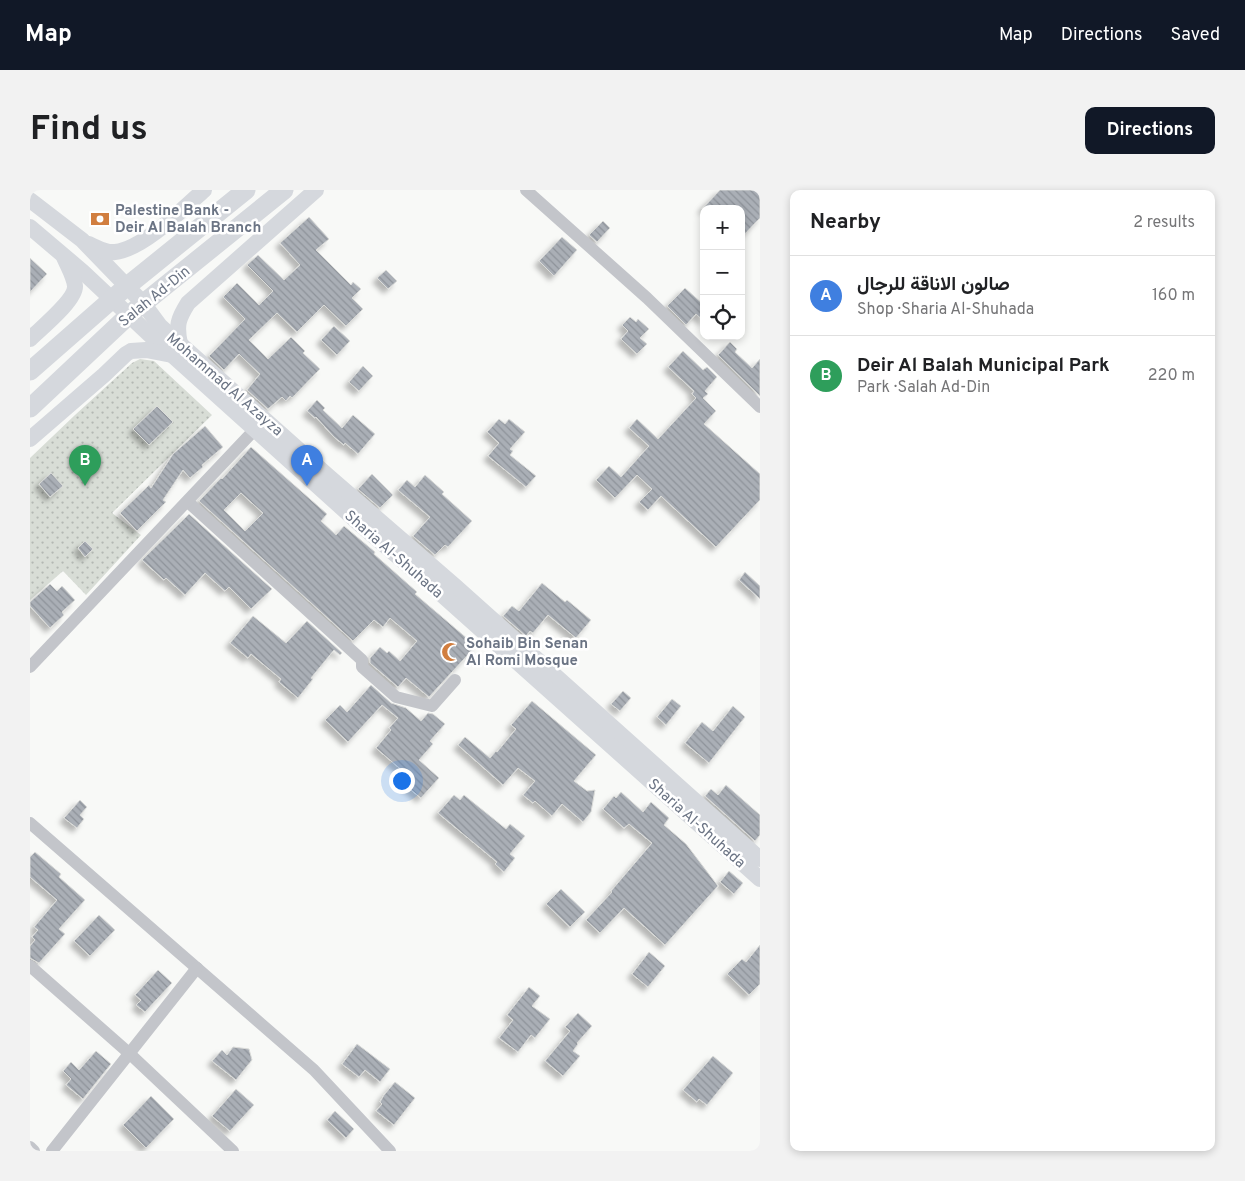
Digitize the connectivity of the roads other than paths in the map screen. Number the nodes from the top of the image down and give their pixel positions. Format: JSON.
{"nodes":[{"id":1,"x":204,"y":190,"type":"edge"},
{"id":2,"x":246,"y":190,"type":"edge"},
{"id":3,"x":284,"y":190,"type":"edge"},
{"id":4,"x":316,"y":190,"type":"edge"},
{"id":5,"x":526,"y":190,"type":"edge"},
{"id":6,"x":30,"y":200,"type":"edge"},
{"id":7,"x":30,"y":227,"type":"edge"},
{"id":8,"x":82,"y":240,"type":"junction"},
{"id":9,"x":63,"y":254,"type":"junction"},
{"id":10,"x":126,"y":286,"type":"junction"},
{"id":11,"x":112,"y":299,"type":"junction"},
{"id":12,"x":136,"y":309,"type":"junction"},
{"id":13,"x":30,"y":339,"type":"edge"},
{"id":14,"x":176,"y":349,"type":"junction"},
{"id":15,"x":30,"y":371,"type":"edge"},
{"id":16,"x":760,"y":407,"type":"edge"},
{"id":17,"x":30,"y":408,"type":"edge"},
{"id":18,"x":259,"y":424,"type":"junction"},
{"id":19,"x":30,"y":439,"type":"edge"},
{"id":20,"x":188,"y":502,"type":"junction"},
{"id":21,"x":30,"y":667,"type":"edge"},
{"id":22,"x":455,"y":680,"type":"dead end"},
{"id":23,"x":30,"y":823,"type":"edge"},
{"id":24,"x":760,"y":859,"type":"edge"},
{"id":25,"x":760,"y":879,"type":"edge"},
{"id":26,"x":30,"y":966,"type":"edge"},
{"id":27,"x":197,"y":968,"type":"junction"},
{"id":28,"x":130,"y":1054,"type":"junction"},
{"id":29,"x":30,"y":1147,"type":"edge"},
{"id":30,"x":34,"y":1151,"type":"edge"},
{"id":31,"x":52,"y":1151,"type":"edge"},
{"id":32,"x":233,"y":1151,"type":"edge"},
{"id":33,"x":390,"y":1151,"type":"edge"}],
"edges":[{"from":1,"to":8,"type":"main road"},
{"from":2,"to":10,"type":"highway","name":"Salah Ad-Din"},
{"from":3,"to":12,"type":"highway","name":"Salah Ad-Din"},
{"from":4,"to":14,"type":"main road"},
{"from":5,"to":16,"type":"street"},
{"from":6,"to":8,"type":"main road"},
{"from":7,"to":9,"type":"main road"},
{"from":8,"to":10,"type":"main road"},
{"from":9,"to":11,"type":"main road"},
{"from":9,"to":13,"type":"main road"},
{"from":10,"to":11,"type":"highway","name":"Salah Ad-Din"},
{"from":10,"to":12,"type":"main road"},
{"from":11,"to":12,"type":"main road"},
{"from":11,"to":15,"type":"highway","name":"Salah Ad-Din"},
{"from":12,"to":14,"type":"main road"},
{"from":12,"to":17,"type":"highway","name":"Salah Ad-Din"},
{"from":14,"to":18,"type":"main road","name":"Mohammad Al Azayza"},
{"from":14,"to":19,"type":"main road"},
{"from":18,"to":20,"type":"street"},
{"from":18,"to":24,"type":"main road","name":"Mohammad Al Azayza"},
{"from":18,"to":25,"type":"main road","name":"Sharia Al-Shuhada"},
{"from":20,"to":21,"type":"street"},
{"from":20,"to":22,"type":"street"},
{"from":23,"to":27,"type":"street"},
{"from":26,"to":28,"type":"street"},
{"from":27,"to":28,"type":"street"},
{"from":27,"to":33,"type":"street"},
{"from":28,"to":31,"type":"street"},
{"from":28,"to":32,"type":"street"},
{"from":29,"to":30,"type":"street"}]}
